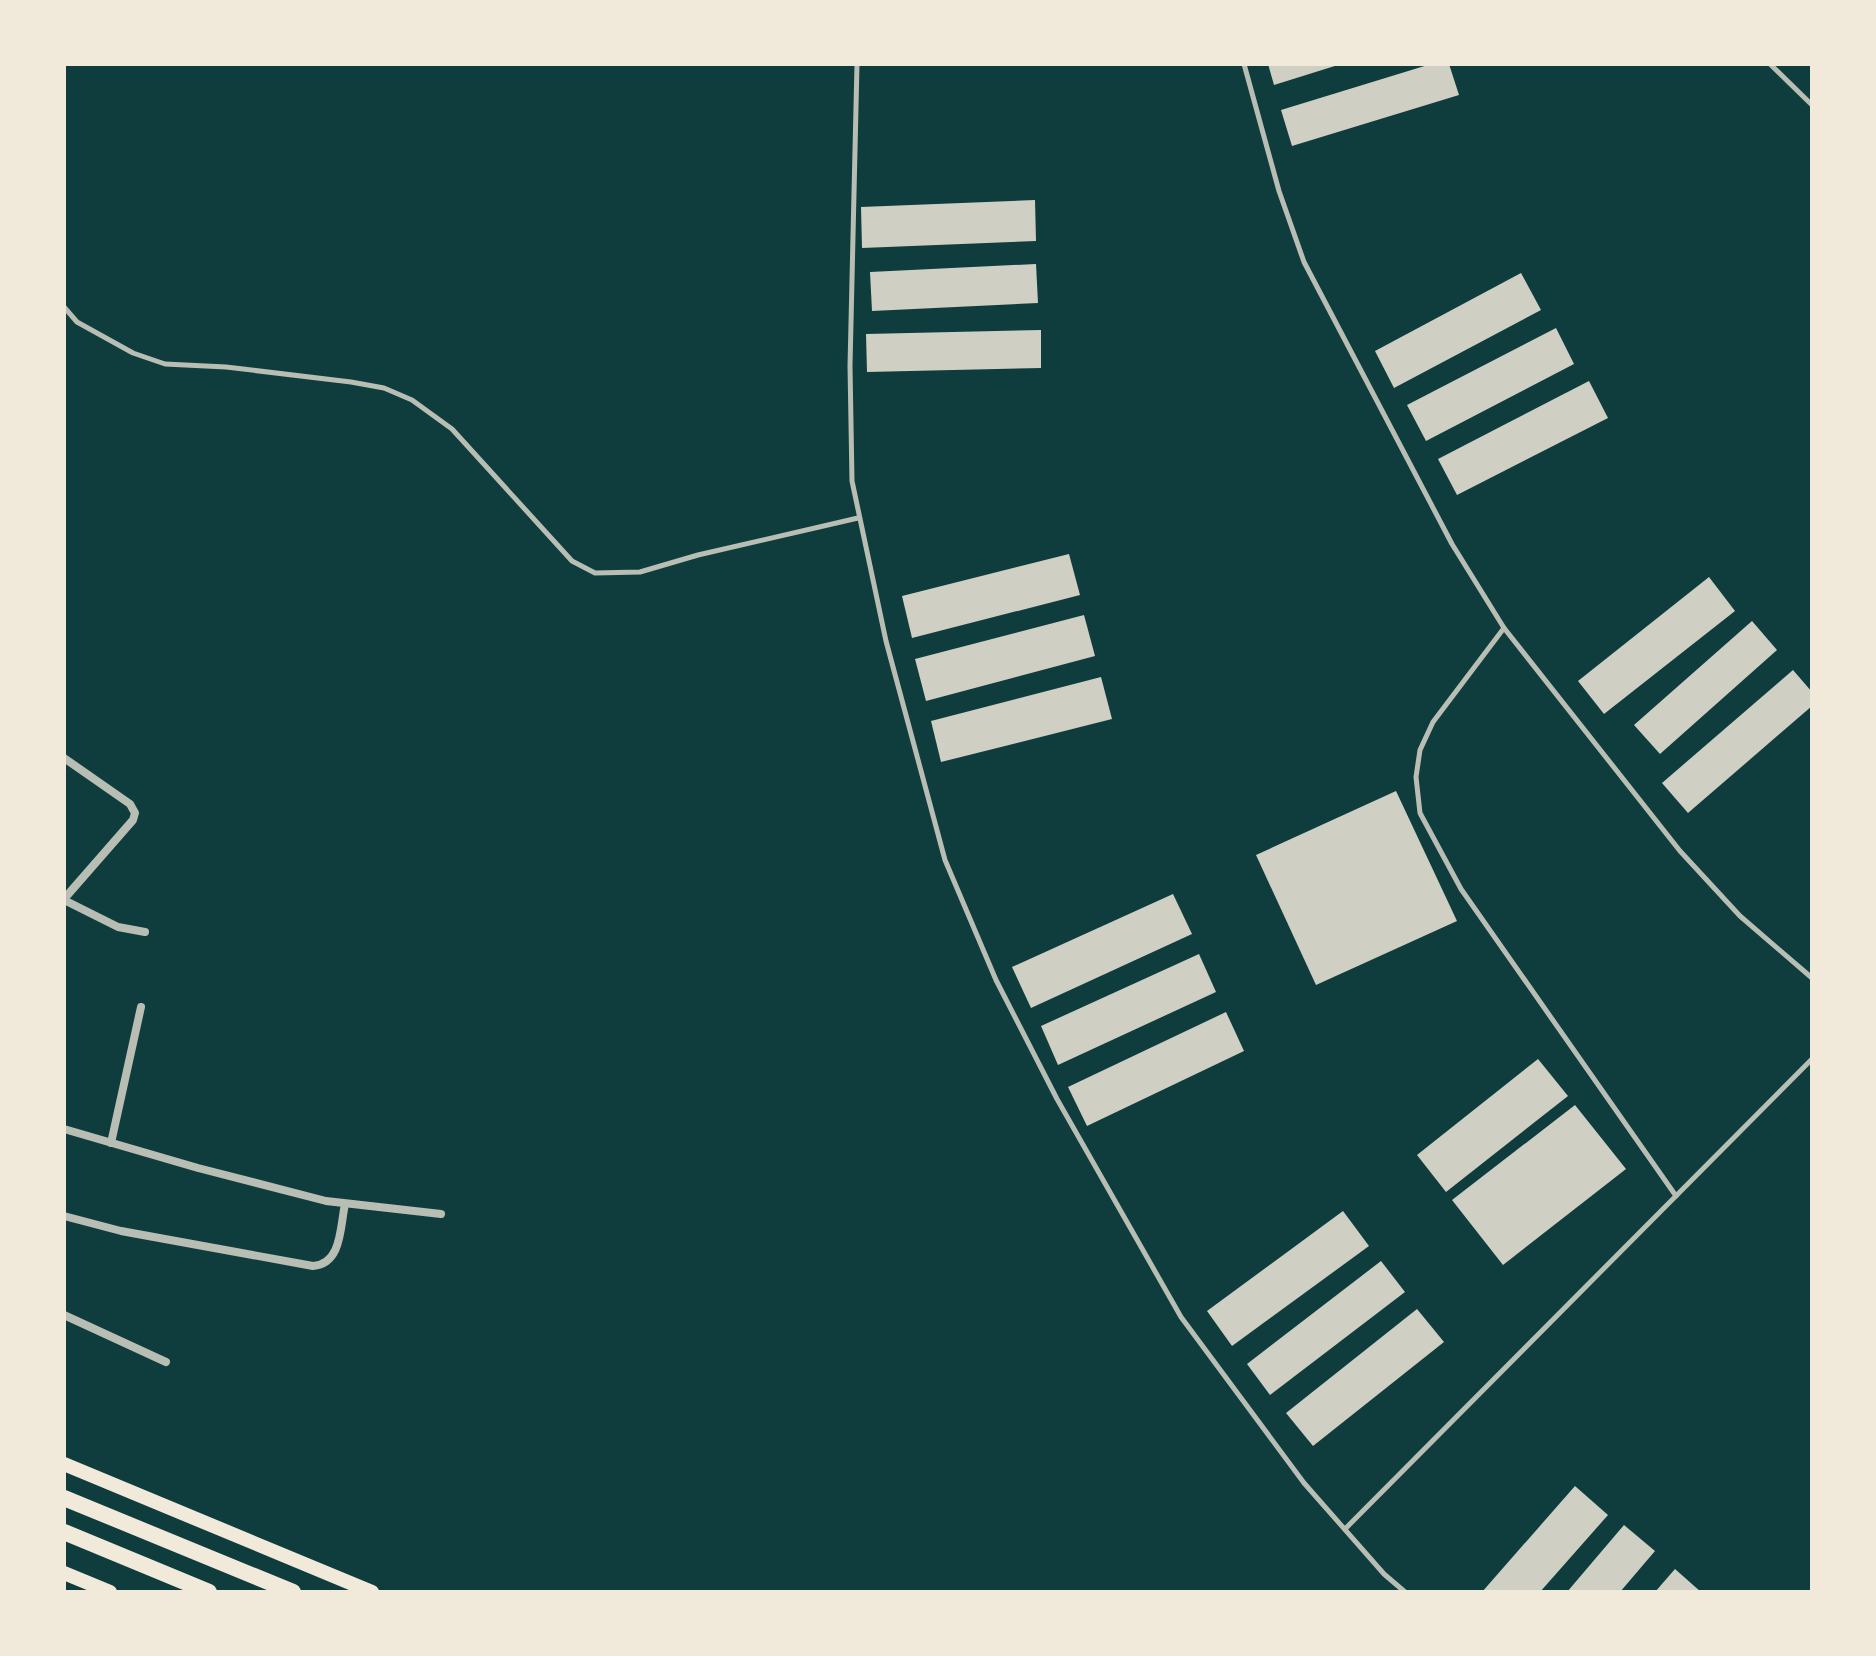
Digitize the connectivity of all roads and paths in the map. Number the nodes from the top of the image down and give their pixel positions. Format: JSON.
{"nodes":[{"id":1,"x":857,"y":64,"type":"edge"},
{"id":2,"x":1244,"y":64,"type":"edge"},
{"id":3,"x":1770,"y":64,"type":"edge"},
{"id":4,"x":1812,"y":105,"type":"edge"},
{"id":5,"x":64,"y":307,"type":"edge"},
{"id":6,"x":858,"y":518,"type":"junction"},
{"id":7,"x":1504,"y":628,"type":"junction"},
{"id":8,"x":64,"y":758,"type":"edge"},
{"id":9,"x":64,"y":900,"type":"edge"},
{"id":10,"x":145,"y":932,"type":"dead end"},
{"id":11,"x":1812,"y":978,"type":"edge"},
{"id":12,"x":141,"y":1007,"type":"dead end"},
{"id":13,"x":1812,"y":1059,"type":"edge"},
{"id":14,"x":64,"y":1129,"type":"edge"},
{"id":15,"x":111,"y":1143,"type":"junction"},
{"id":16,"x":1676,"y":1196,"type":"junction"},
{"id":17,"x":345,"y":1204,"type":"junction"},
{"id":18,"x":441,"y":1214,"type":"dead end"},
{"id":19,"x":64,"y":1216,"type":"edge"},
{"id":20,"x":64,"y":1315,"type":"edge"},
{"id":21,"x":166,"y":1362,"type":"dead end"},
{"id":22,"x":64,"y":1464,"type":"edge"},
{"id":23,"x":64,"y":1498,"type":"edge"},
{"id":24,"x":1345,"y":1529,"type":"junction"},
{"id":25,"x":64,"y":1532,"type":"edge"},
{"id":26,"x":64,"y":1573,"type":"edge"},
{"id":27,"x":110,"y":1592,"type":"edge"},
{"id":28,"x":209,"y":1592,"type":"edge"},
{"id":29,"x":293,"y":1592,"type":"edge"},
{"id":30,"x":372,"y":1592,"type":"edge"},
{"id":31,"x":1405,"y":1592,"type":"edge"}],
"edges":[{"from":1,"to":6,"type":"lane"},
{"from":2,"to":7,"type":"lane"},
{"from":3,"to":4,"type":"lane"},
{"from":5,"to":6,"type":"lane"},
{"from":6,"to":24,"type":"lane"},
{"from":7,"to":11,"type":"lane"},
{"from":7,"to":16,"type":"lane"},
{"from":8,"to":9,"type":"street"},
{"from":9,"to":10,"type":"street"},
{"from":12,"to":15,"type":"street"},
{"from":13,"to":16,"type":"lane"},
{"from":14,"to":15,"type":"street"},
{"from":15,"to":17,"type":"street"},
{"from":16,"to":24,"type":"lane"},
{"from":17,"to":18,"type":"street"},
{"from":17,"to":19,"type":"street"},
{"from":20,"to":21,"type":"street"},
{"from":22,"to":30,"type":"main road"},
{"from":23,"to":29,"type":"highway"},
{"from":24,"to":31,"type":"lane"},
{"from":25,"to":28,"type":"highway"},
{"from":26,"to":27,"type":"main road"}]}
